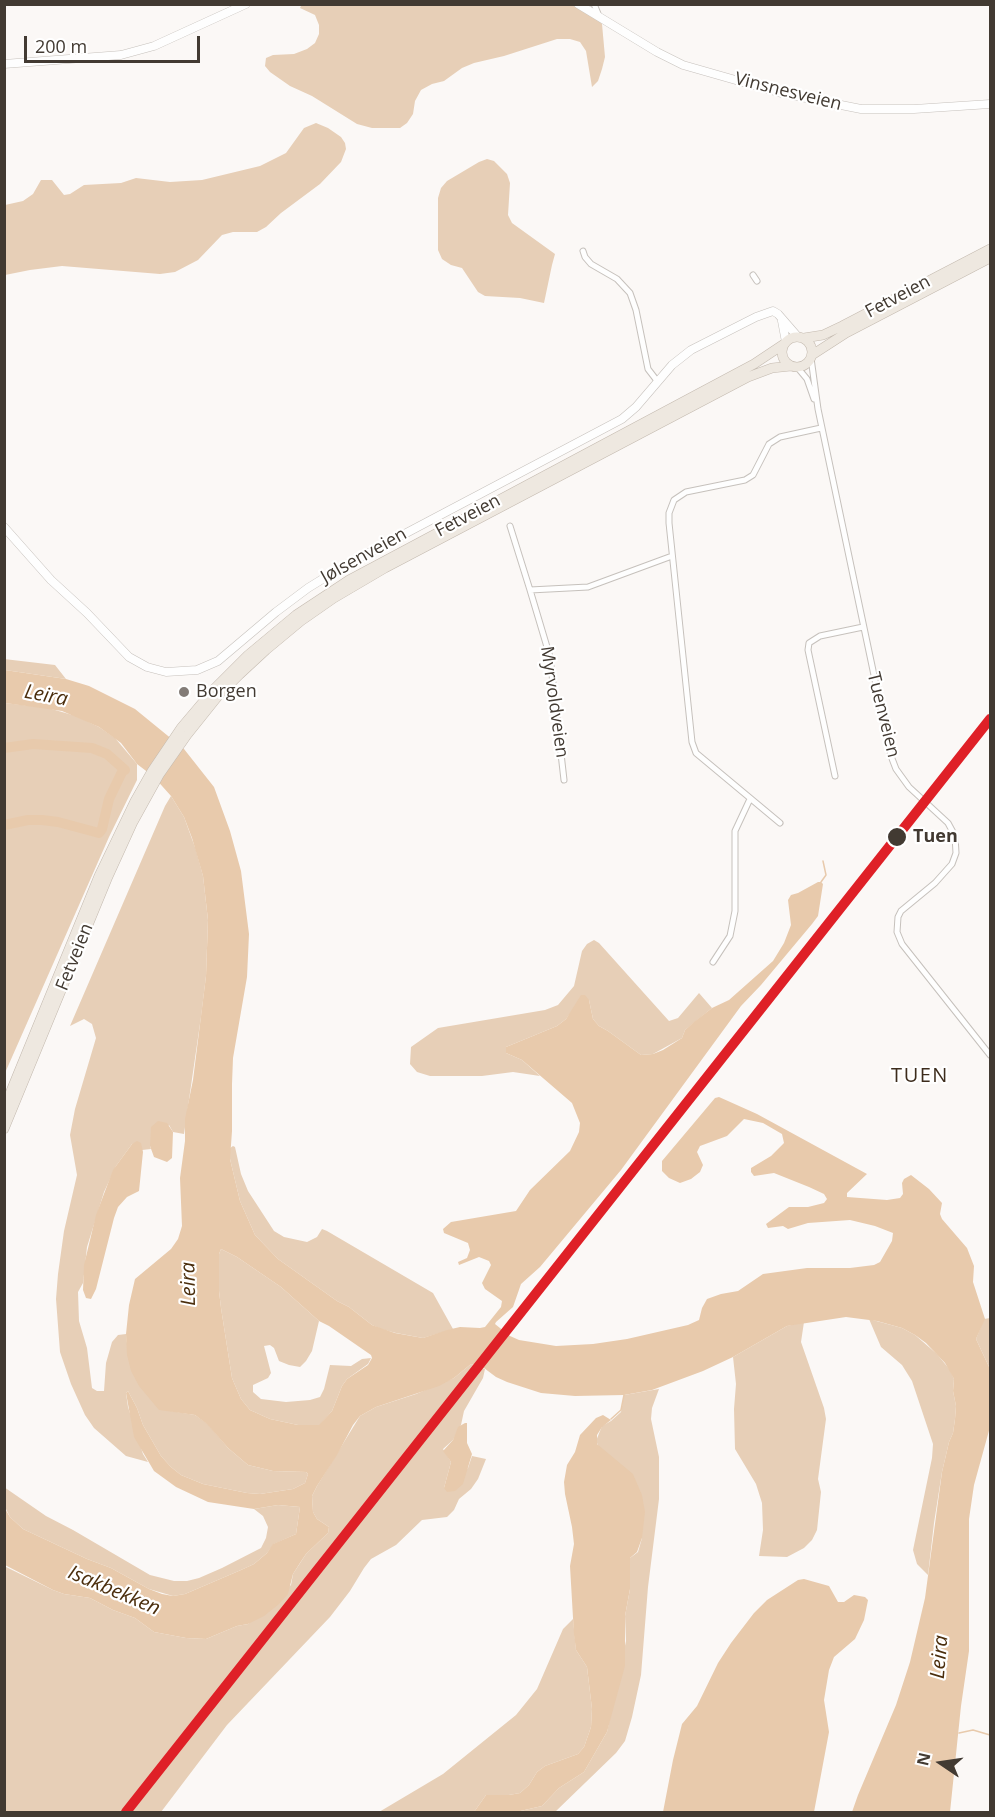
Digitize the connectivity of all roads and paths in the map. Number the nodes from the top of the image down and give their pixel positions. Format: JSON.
{"nodes":[{"id":1,"x":246,"y":4,"type":"edge"},
{"id":2,"x":578,"y":4,"type":"edge"},
{"id":3,"x":594,"y":4,"type":"edge"},
{"id":4,"x":599,"y":17,"type":"junction"},
{"id":5,"x":4,"y":64,"type":"edge"},
{"id":6,"x":990,"y":104,"type":"edge"},
{"id":7,"x":990,"y":249,"type":"edge"},
{"id":8,"x":583,"y":251,"type":"dead end"},
{"id":9,"x":990,"y":258,"type":"edge"},
{"id":10,"x":781,"y":317,"type":"junction"},
{"id":11,"x":801,"y":338,"type":"junction"},
{"id":12,"x":785,"y":343,"type":"junction"},
{"id":13,"x":811,"y":357,"type":"junction"},
{"id":14,"x":794,"y":366,"type":"junction"},
{"id":15,"x":658,"y":382,"type":"junction"},
{"id":16,"x":818,"y":409,"type":"junction"},
{"id":17,"x":821,"y":428,"type":"junction"},
{"id":18,"x":510,"y":526,"type":"dead end"},
{"id":19,"x":4,"y":527,"type":"edge"},
{"id":20,"x":672,"y":556,"type":"junction"},
{"id":21,"x":530,"y":590,"type":"junction"},
{"id":22,"x":863,"y":627,"type":"junction"},
{"id":23,"x":184,"y":732,"type":"junction"},
{"id":24,"x":835,"y":776,"type":"dead end"},
{"id":25,"x":564,"y":780,"type":"dead end"},
{"id":26,"x":148,"y":785,"type":"junction"},
{"id":27,"x":750,"y":799,"type":"junction"},
{"id":28,"x":780,"y":823,"type":"dead end"},
{"id":29,"x":713,"y":962,"type":"dead end"},
{"id":30,"x":990,"y":1055,"type":"edge"},
{"id":31,"x":4,"y":1108,"type":"edge"},
{"id":32,"x":4,"y":1129,"type":"edge"}],
"edges":[{"from":1,"to":5,"type":"main road"},
{"from":2,"to":4,"type":"main road","name":"Vinsnesveien"},
{"from":3,"to":4,"type":"street"},
{"from":4,"to":6,"type":"main road","name":"Vinsnesveien"},
{"from":7,"to":11,"type":"highway","name":"Fetveien"},
{"from":8,"to":15,"type":"street"},
{"from":9,"to":13,"type":"highway","name":"Fetveien"},
{"from":10,"to":11,"type":"main road"},
{"from":10,"to":12,"type":"main road"},
{"from":10,"to":15,"type":"main road","name":"Jølsenveien"},
{"from":11,"to":12,"type":"highway"},
{"from":11,"to":13,"type":"highway"},
{"from":12,"to":14,"type":"highway"},
{"from":12,"to":23,"type":"highway","name":"Fetveien"},
{"from":13,"to":14,"type":"highway"},
{"from":13,"to":16,"type":"street","name":"Tuenveien"},
{"from":14,"to":16,"type":"street","name":"Tuenveien"},
{"from":14,"to":23,"type":"highway","name":"Fetveien"},
{"from":15,"to":19,"type":"main road","name":"Jølsenveien"},
{"from":16,"to":17,"type":"street","name":"Tuenveien"},
{"from":17,"to":20,"type":"street"},
{"from":17,"to":22,"type":"street","name":"Tuenveien"},
{"from":18,"to":21,"type":"street","name":"Myrvoldveien"},
{"from":20,"to":21,"type":"street"},
{"from":20,"to":27,"type":"street"},
{"from":21,"to":25,"type":"street","name":"Myrvoldveien"},
{"from":22,"to":24,"type":"street"},
{"from":22,"to":30,"type":"street","name":"Tuenveien"},
{"from":23,"to":26,"type":"highway"},
{"from":26,"to":31,"type":"highway","name":"Fetveien"},
{"from":26,"to":32,"type":"highway","name":"Fetveien"},
{"from":27,"to":28,"type":"street"},
{"from":27,"to":29,"type":"street"}]}
